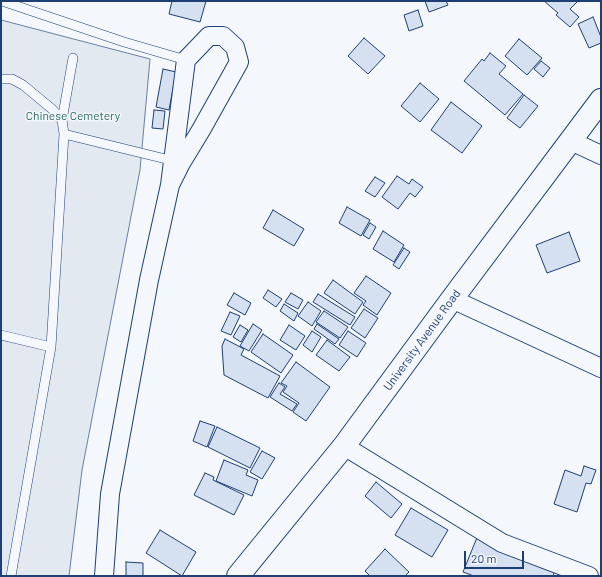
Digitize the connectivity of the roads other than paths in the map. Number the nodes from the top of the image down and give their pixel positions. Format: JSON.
{"nodes":[{"id":1,"x":2,"y":1,"type":"edge"},
{"id":2,"x":73,"y":58,"type":"dead end"},
{"id":3,"x":186,"y":60,"type":"junction"},
{"id":4,"x":1,"y":79,"type":"edge"},
{"id":5,"x":601,"y":100,"type":"edge"},
{"id":6,"x":62,"y":120,"type":"junction"},
{"id":7,"x":64,"y":134,"type":"junction"},
{"id":8,"x":571,"y":141,"type":"junction"},
{"id":9,"x":601,"y":155,"type":"edge"},
{"id":10,"x":174,"y":161,"type":"junction"},
{"id":11,"x":170,"y":185,"type":"junction"},
{"id":12,"x":452,"y":299,"type":"junction"},
{"id":13,"x":1,"y":335,"type":"edge"},
{"id":14,"x":51,"y":348,"type":"junction"},
{"id":15,"x":601,"y":368,"type":"edge"},
{"id":16,"x":344,"y":446,"type":"junction"},
{"id":17,"x":12,"y":576,"type":"edge"},
{"id":18,"x":104,"y":576,"type":"edge"},
{"id":19,"x":238,"y":576,"type":"edge"},
{"id":20,"x":589,"y":576,"type":"edge"}],
"edges":[{"from":1,"to":3,"type":"lane"},
{"from":2,"to":6,"type":"lane"},
{"from":3,"to":10,"type":"street"},
{"from":3,"to":11,"type":"street"},
{"from":4,"to":6,"type":"lane"},
{"from":5,"to":8,"type":"main road","name":"University Avenue Road"},
{"from":6,"to":7,"type":"lane"},
{"from":7,"to":10,"type":"lane"},
{"from":7,"to":14,"type":"lane"},
{"from":8,"to":9,"type":"street"},
{"from":8,"to":12,"type":"main road","name":"University Avenue Road"},
{"from":10,"to":11,"type":"street"},
{"from":11,"to":18,"type":"street"},
{"from":12,"to":15,"type":"street"},
{"from":12,"to":16,"type":"main road","name":"University Avenue Road"},
{"from":13,"to":14,"type":"lane"},
{"from":14,"to":17,"type":"lane"},
{"from":16,"to":19,"type":"main road","name":"University Avenue Road"},
{"from":16,"to":20,"type":"street"}]}
